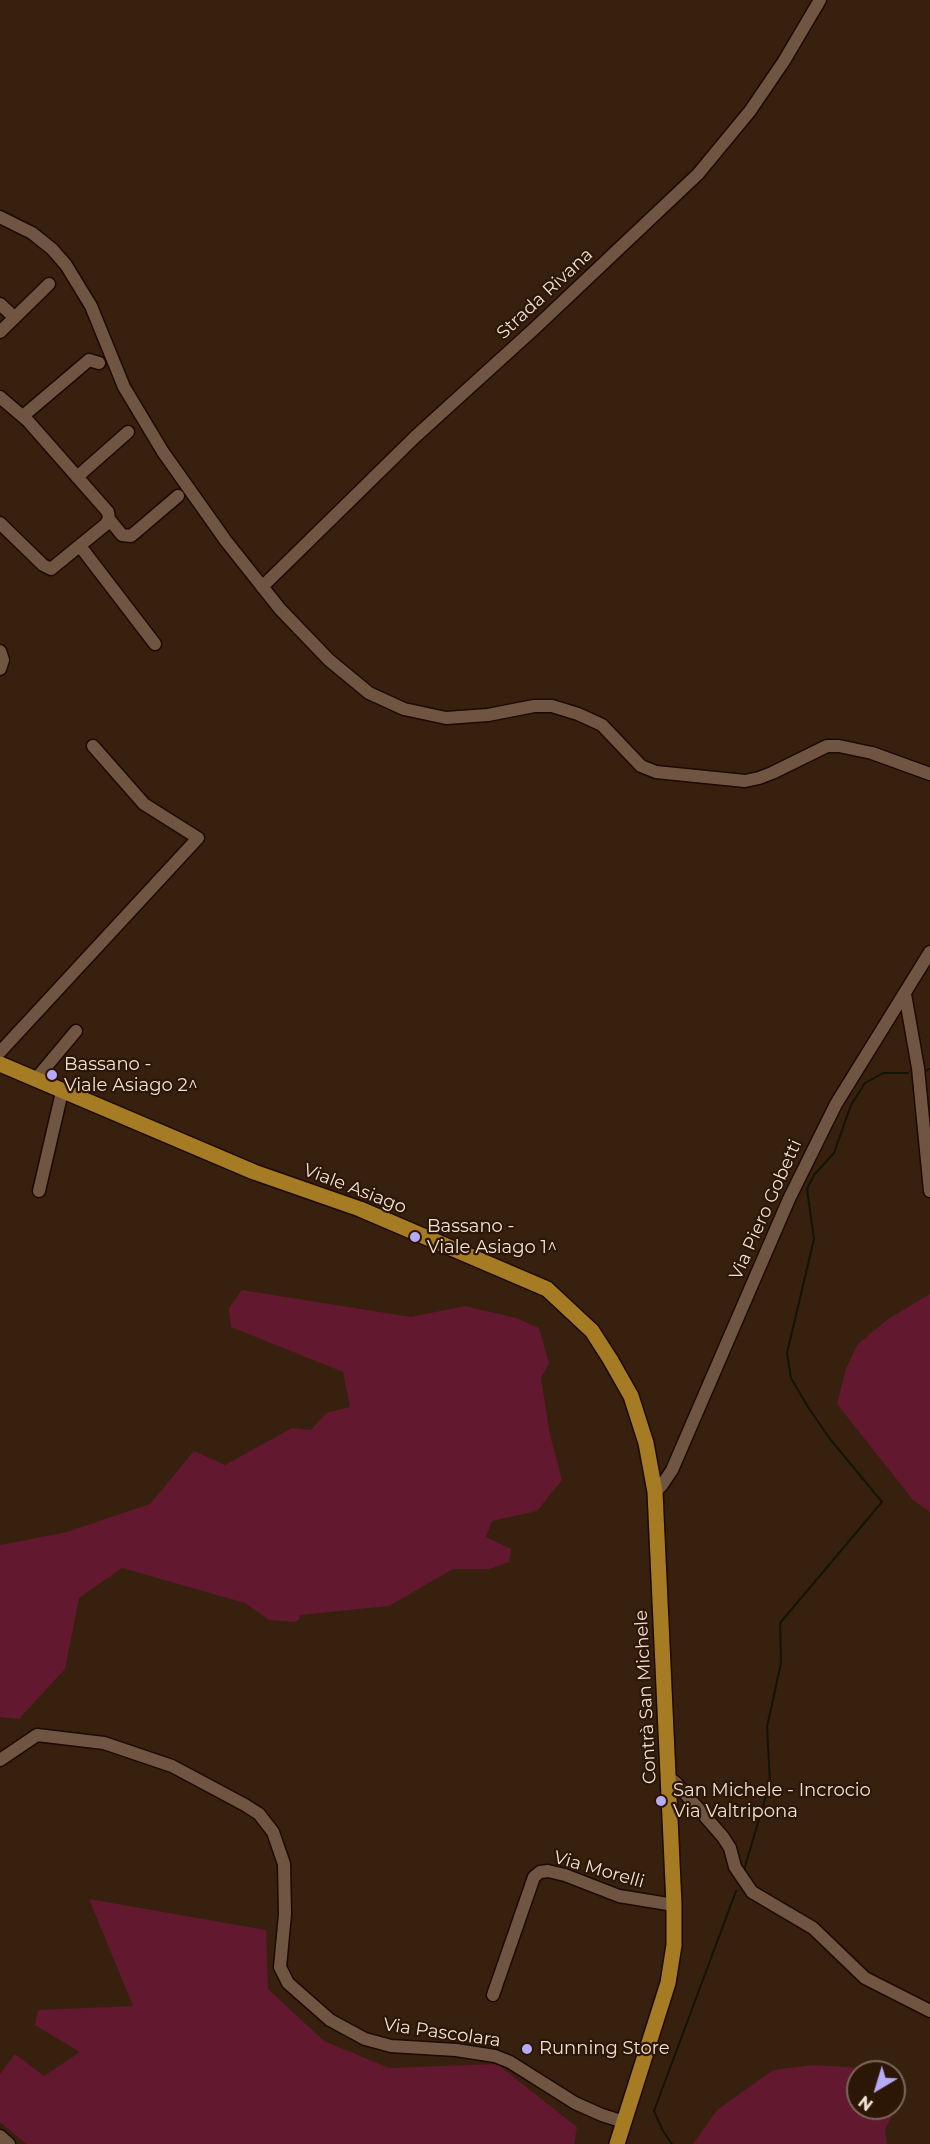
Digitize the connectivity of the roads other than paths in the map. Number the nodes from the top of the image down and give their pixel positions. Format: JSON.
{"nodes":[{"id":1,"x":820,"y":0,"type":"edge"},
{"id":2,"x":0,"y":217,"type":"edge"},
{"id":3,"x":49,"y":284,"type":"dead end"},
{"id":4,"x":0,"y":304,"type":"edge"},
{"id":5,"x":14,"y":317,"type":"junction"},
{"id":6,"x":0,"y":332,"type":"edge"},
{"id":7,"x":99,"y":363,"type":"dead end"},
{"id":8,"x":0,"y":397,"type":"edge"},
{"id":9,"x":23,"y":417,"type":"junction"},
{"id":10,"x":128,"y":432,"type":"dead end"},
{"id":11,"x":76,"y":477,"type":"junction"},
{"id":12,"x":178,"y":496,"type":"dead end"},
{"id":13,"x":109,"y":519,"type":"junction"},
{"id":14,"x":0,"y":523,"type":"edge"},
{"id":15,"x":80,"y":546,"type":"junction"},
{"id":16,"x":262,"y":587,"type":"junction"},
{"id":17,"x":155,"y":644,"type":"dead end"},
{"id":18,"x":0,"y":651,"type":"edge"},
{"id":19,"x":0,"y":669,"type":"edge"},
{"id":20,"x":93,"y":746,"type":"dead end"},
{"id":21,"x":930,"y":774,"type":"edge"},
{"id":22,"x":930,"y":952,"type":"edge"},
{"id":23,"x":905,"y":994,"type":"junction"},
{"id":24,"x":76,"y":1031,"type":"dead end"},
{"id":25,"x":0,"y":1052,"type":"edge"},
{"id":26,"x":0,"y":1064,"type":"edge"},
{"id":27,"x":35,"y":1080,"type":"junction"},
{"id":28,"x":62,"y":1092,"type":"junction"},
{"id":29,"x":39,"y":1191,"type":"dead end"},
{"id":30,"x":930,"y":1191,"type":"edge"},
{"id":31,"x":655,"y":1492,"type":"junction"},
{"id":32,"x":0,"y":1760,"type":"edge"},
{"id":33,"x":669,"y":1778,"type":"junction"},
{"id":34,"x":674,"y":1905,"type":"junction"},
{"id":35,"x":493,"y":1995,"type":"dead end"},
{"id":36,"x":930,"y":2011,"type":"edge"},
{"id":37,"x":624,"y":2122,"type":"junction"},
{"id":38,"x":0,"y":2136,"type":"edge"},
{"id":39,"x":9,"y":2144,"type":"edge"},
{"id":40,"x":618,"y":2144,"type":"edge"}],
"edges":[{"from":1,"to":16,"type":"street","name":"Strada Rivana"},
{"from":2,"to":16,"type":"street"},
{"from":3,"to":5,"type":"street"},
{"from":4,"to":5,"type":"street"},
{"from":5,"to":6,"type":"street"},
{"from":7,"to":9,"type":"street"},
{"from":8,"to":9,"type":"street"},
{"from":9,"to":11,"type":"street"},
{"from":10,"to":11,"type":"street"},
{"from":11,"to":13,"type":"street"},
{"from":12,"to":13,"type":"street"},
{"from":13,"to":15,"type":"street"},
{"from":14,"to":15,"type":"street"},
{"from":15,"to":17,"type":"street"},
{"from":16,"to":21,"type":"street"},
{"from":18,"to":19,"type":"street"},
{"from":20,"to":25,"type":"street"},
{"from":22,"to":23,"type":"street","name":"Via Piero Gobetti"},
{"from":23,"to":30,"type":"street"},
{"from":23,"to":31,"type":"street","name":"Via Piero Gobetti"},
{"from":24,"to":27,"type":"street"},
{"from":26,"to":27,"type":"main road","name":"Viale Asiago"},
{"from":27,"to":28,"type":"main road","name":"Viale Asiago"},
{"from":28,"to":29,"type":"street"},
{"from":28,"to":31,"type":"main road","name":"Viale Asiago"},
{"from":31,"to":33,"type":"main road","name":"Contrà San Michele"},
{"from":32,"to":37,"type":"street","name":"Via Pascolara"},
{"from":33,"to":34,"type":"main road","name":"Contrà San Michele"},
{"from":33,"to":36,"type":"street"},
{"from":34,"to":35,"type":"street","name":"Via Morelli"},
{"from":34,"to":37,"type":"main road","name":"Contrà San Michele"},
{"from":37,"to":40,"type":"main road","name":"Contrà San Michele"},
{"from":38,"to":39,"type":"street"}]}
